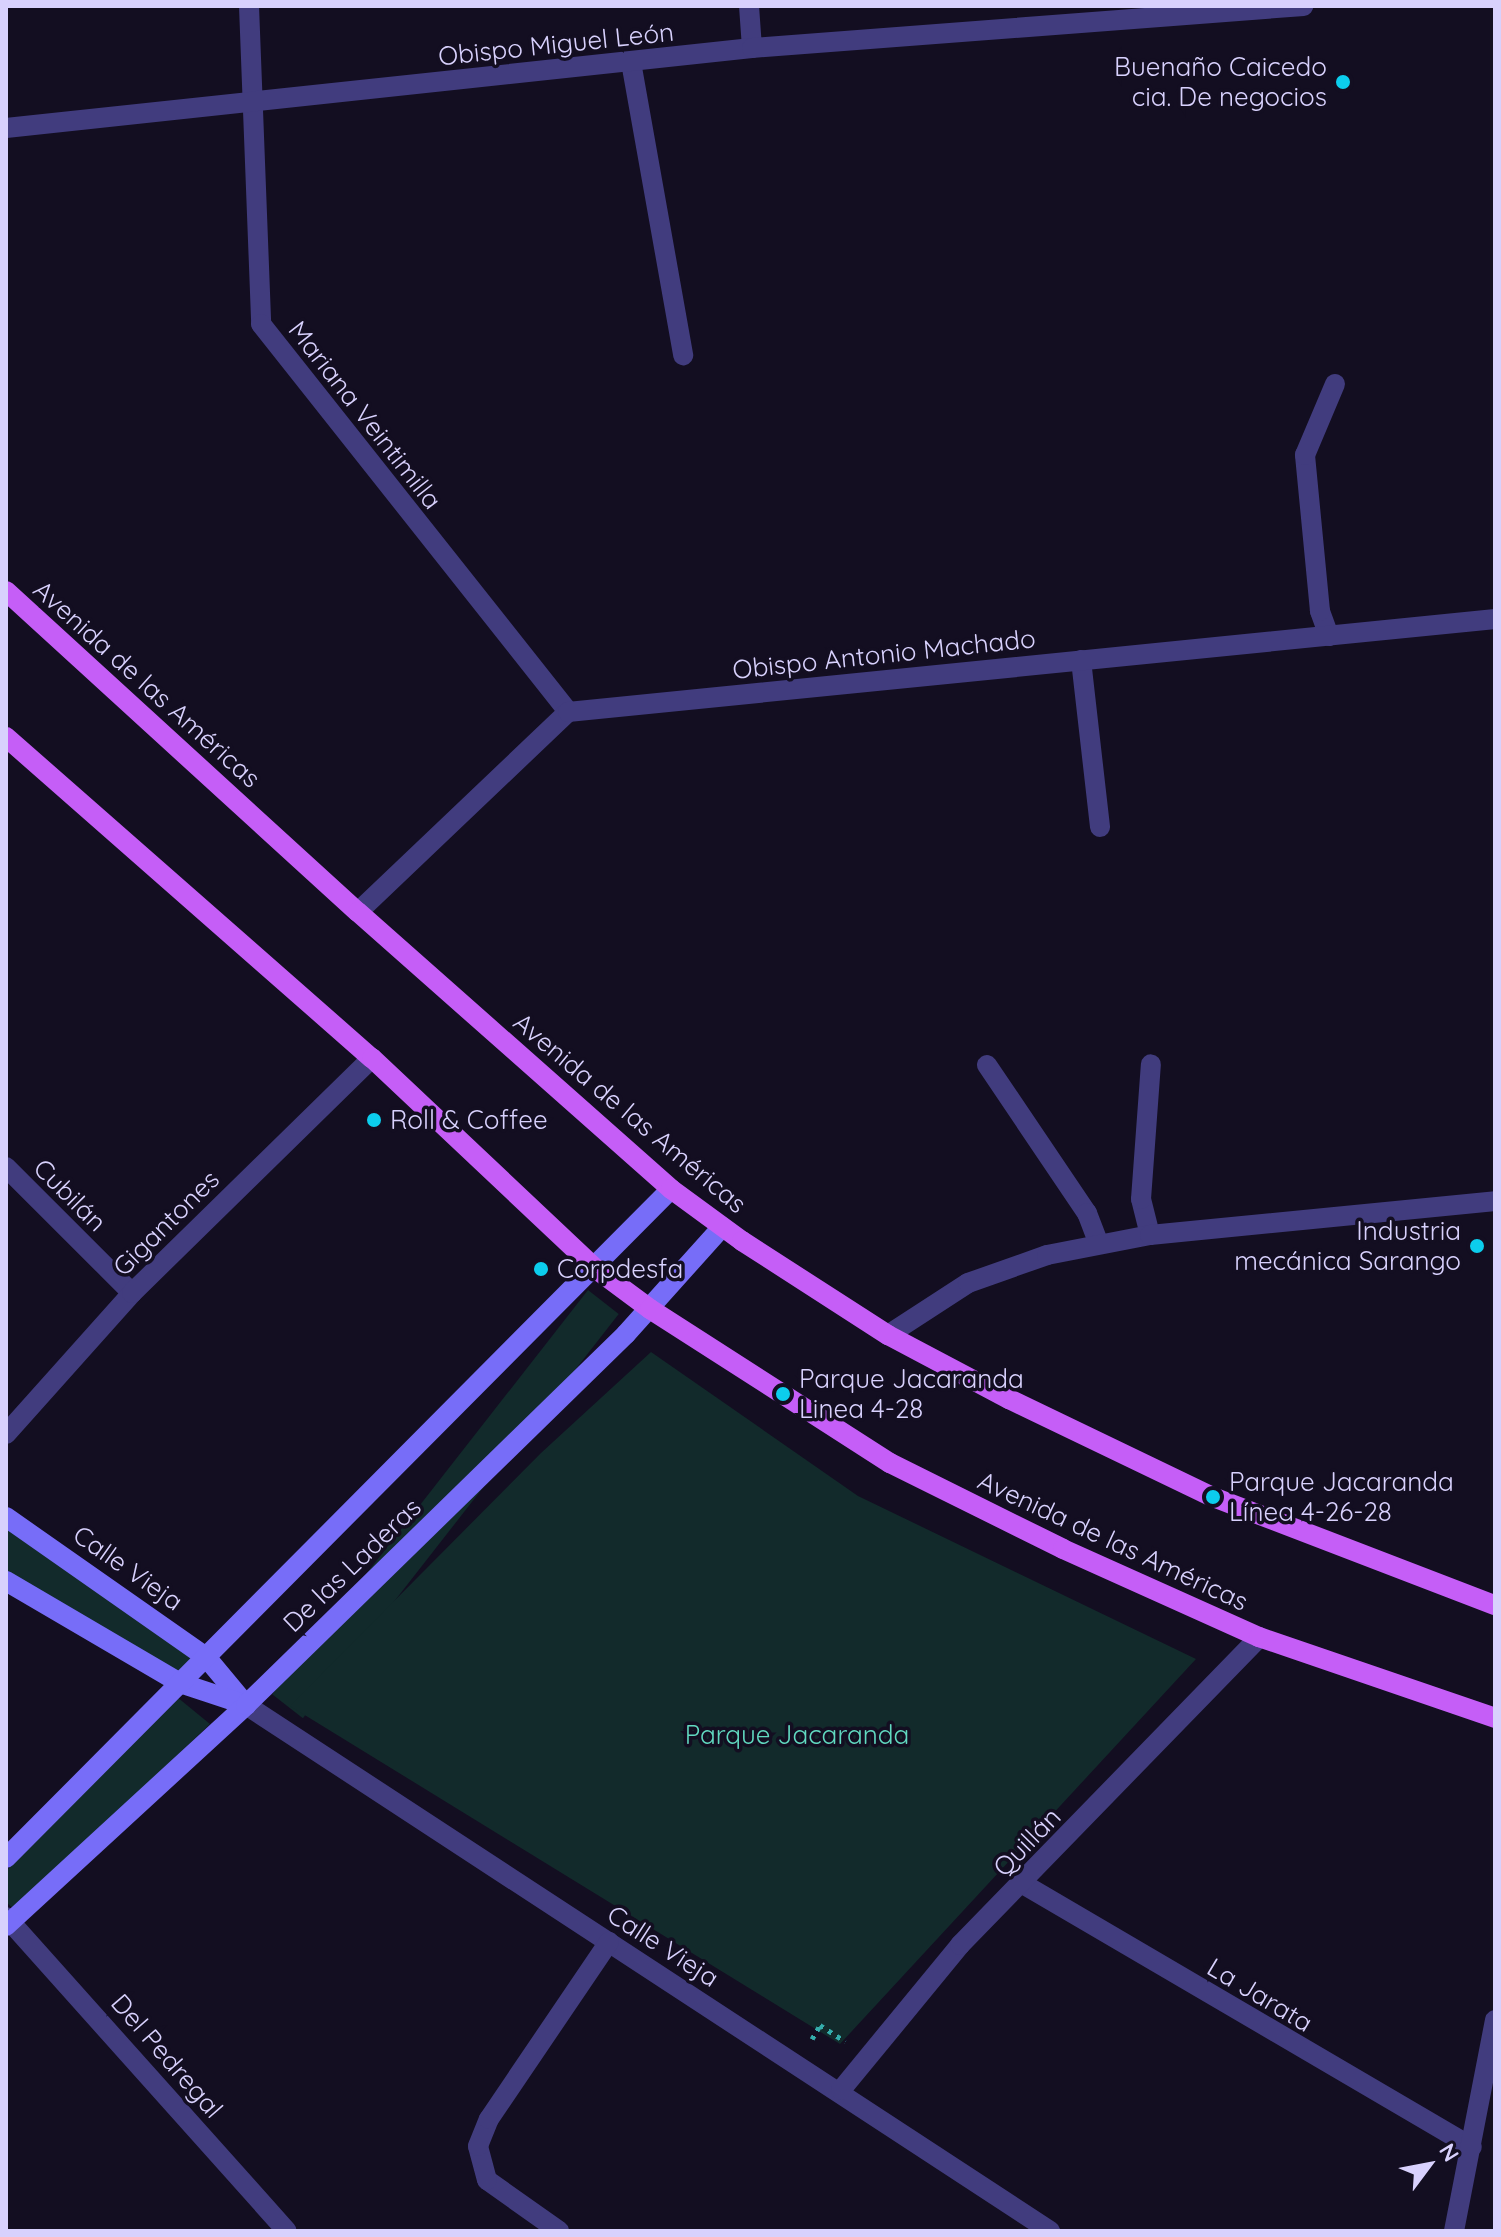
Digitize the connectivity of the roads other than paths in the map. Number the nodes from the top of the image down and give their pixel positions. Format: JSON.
{"nodes":[{"id":1,"x":249,"y":6,"type":"edge"},
{"id":2,"x":749,"y":6,"type":"edge"},
{"id":3,"x":1303,"y":6,"type":"edge"},
{"id":4,"x":1183,"y":12,"type":"edge"},
{"id":5,"x":752,"y":48,"type":"junction"},
{"id":6,"x":631,"y":62,"type":"junction"},
{"id":7,"x":249,"y":103,"type":"junction"},
{"id":8,"x":6,"y":128,"type":"edge"},
{"id":9,"x":683,"y":355,"type":"dead end"},
{"id":10,"x":1335,"y":384,"type":"dead end"},
{"id":11,"x":6,"y":591,"type":"edge"},
{"id":12,"x":1495,"y":619,"type":"edge"},
{"id":13,"x":1329,"y":636,"type":"junction"},
{"id":14,"x":1081,"y":660,"type":"junction"},
{"id":15,"x":568,"y":712,"type":"junction"},
{"id":16,"x":6,"y":737,"type":"edge"},
{"id":17,"x":1100,"y":827,"type":"dead end"},
{"id":18,"x":358,"y":912,"type":"junction"},
{"id":19,"x":372,"y":1058,"type":"junction"},
{"id":20,"x":1151,"y":1064,"type":"dead end"},
{"id":21,"x":987,"y":1065,"type":"dead end"},
{"id":22,"x":6,"y":1167,"type":"edge"},
{"id":23,"x":671,"y":1189,"type":"junction"},
{"id":24,"x":1495,"y":1201,"type":"edge"},
{"id":25,"x":722,"y":1227,"type":"junction"},
{"id":26,"x":1150,"y":1235,"type":"junction"},
{"id":27,"x":1099,"y":1244,"type":"junction"},
{"id":28,"x":596,"y":1269,"type":"junction"},
{"id":29,"x":132,"y":1293,"type":"junction"},
{"id":30,"x":650,"y":1309,"type":"junction"},
{"id":31,"x":888,"y":1335,"type":"junction"},
{"id":32,"x":6,"y":1434,"type":"edge"},
{"id":33,"x":6,"y":1517,"type":"edge"},
{"id":34,"x":6,"y":1581,"type":"edge"},
{"id":35,"x":1495,"y":1605,"type":"edge"},
{"id":36,"x":1259,"y":1637,"type":"junction"},
{"id":37,"x":206,"y":1657,"type":"junction"},
{"id":38,"x":180,"y":1683,"type":"junction"},
{"id":39,"x":246,"y":1705,"type":"junction"},
{"id":40,"x":1495,"y":1718,"type":"edge"},
{"id":41,"x":6,"y":1858,"type":"edge"},
{"id":42,"x":1023,"y":1884,"type":"junction"},
{"id":43,"x":8,"y":1922,"type":"edge"},
{"id":44,"x":609,"y":1942,"type":"junction"},
{"id":45,"x":1495,"y":2020,"type":"edge"},
{"id":46,"x":841,"y":2090,"type":"junction"},
{"id":47,"x":1472,"y":2147,"type":"junction"},
{"id":48,"x":287,"y":2231,"type":"edge"},
{"id":49,"x":559,"y":2231,"type":"edge"},
{"id":50,"x":1050,"y":2231,"type":"edge"},
{"id":51,"x":1454,"y":2231,"type":"edge"}],
"edges":[{"from":1,"to":7,"type":"street","name":"Mariana Veintimilla"},
{"from":2,"to":5,"type":"street"},
{"from":3,"to":4,"type":"street","name":"Obispo Miguel León"},
{"from":4,"to":5,"type":"street","name":"Obispo Miguel León"},
{"from":5,"to":6,"type":"street","name":"Obispo Miguel León"},
{"from":6,"to":7,"type":"street","name":"Obispo Miguel León"},
{"from":6,"to":9,"type":"street"},
{"from":7,"to":8,"type":"street","name":"Obispo Miguel León"},
{"from":7,"to":15,"type":"street","name":"Mariana Veintimilla"},
{"from":10,"to":13,"type":"street"},
{"from":11,"to":18,"type":"main road","name":"Avenida de las Américas"},
{"from":12,"to":13,"type":"street","name":"Obispo Antonio Machado"},
{"from":13,"to":14,"type":"street","name":"Obispo Antonio Machado"},
{"from":14,"to":15,"type":"street","name":"Obispo Antonio Machado"},
{"from":14,"to":17,"type":"street"},
{"from":15,"to":18,"type":"street"},
{"from":16,"to":19,"type":"main road","name":"Avenida de las Américas"},
{"from":18,"to":23,"type":"main road","name":"Avenida de las Américas"},
{"from":19,"to":28,"type":"main road","name":"Avenida de las Américas"},
{"from":19,"to":29,"type":"street","name":"Gigantones"},
{"from":20,"to":26,"type":"street"},
{"from":21,"to":27,"type":"street"},
{"from":22,"to":29,"type":"street","name":"Cubilán"},
{"from":23,"to":25,"type":"main road","name":"Avenida de las Américas"},
{"from":23,"to":28,"type":"main road","name":"De las Laderas"},
{"from":24,"to":26,"type":"street"},
{"from":25,"to":30,"type":"main road","name":"De las Laderas"},
{"from":25,"to":31,"type":"main road","name":"Avenida de las Américas"},
{"from":26,"to":27,"type":"street"},
{"from":27,"to":31,"type":"street"},
{"from":28,"to":30,"type":"main road","name":"Avenida de las Américas"},
{"from":28,"to":37,"type":"main road","name":"De las Laderas"},
{"from":29,"to":32,"type":"street","name":"Gigantones"},
{"from":30,"to":36,"type":"main road","name":"Avenida de las Américas"},
{"from":30,"to":39,"type":"main road","name":"De las Laderas"},
{"from":31,"to":35,"type":"main road","name":"Avenida de las Américas"},
{"from":33,"to":37,"type":"main road","name":"Calle Vieja"},
{"from":34,"to":38,"type":"main road","name":"Calle Vieja"},
{"from":36,"to":40,"type":"main road","name":"Avenida de las Américas"},
{"from":36,"to":42,"type":"street","name":"Quillán"},
{"from":37,"to":38,"type":"main road","name":"De las Laderas"},
{"from":37,"to":39,"type":"main road","name":"Calle Vieja"},
{"from":38,"to":39,"type":"main road","name":"Calle Vieja"},
{"from":38,"to":41,"type":"main road","name":"De las Laderas"},
{"from":39,"to":43,"type":"main road","name":"De las Laderas"},
{"from":39,"to":44,"type":"street","name":"Calle Vieja"},
{"from":42,"to":46,"type":"street","name":"Quillán"},
{"from":42,"to":47,"type":"street","name":"La Jarata"},
{"from":43,"to":48,"type":"street","name":"Del Pedregal"},
{"from":44,"to":46,"type":"street","name":"Calle Vieja"},
{"from":44,"to":49,"type":"street"},
{"from":45,"to":47,"type":"street"},
{"from":46,"to":50,"type":"street","name":"Calle Vieja"},
{"from":47,"to":51,"type":"street"}]}
